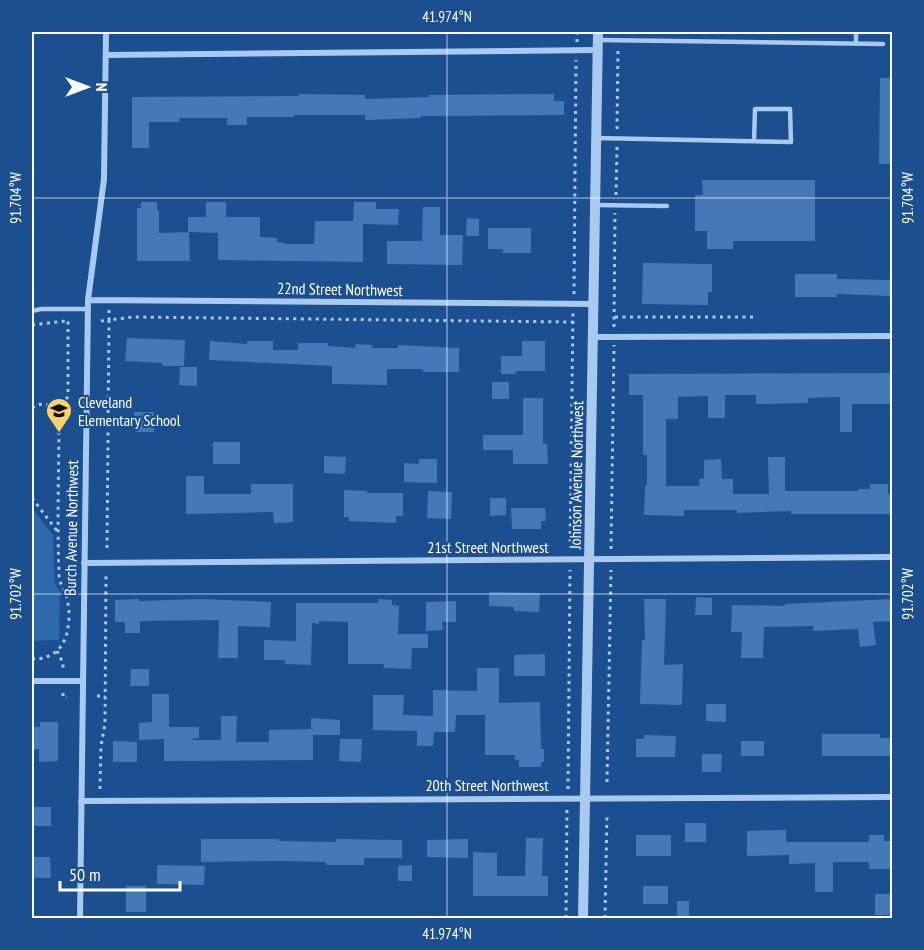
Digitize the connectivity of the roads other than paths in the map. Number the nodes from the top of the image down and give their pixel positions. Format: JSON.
{"nodes":[{"id":1,"x":106,"y":32,"type":"edge"},
{"id":2,"x":856,"y":32,"type":"edge"},
{"id":3,"x":598,"y":41,"type":"edge"},
{"id":4,"x":856,"y":43,"type":"junction"},
{"id":5,"x":883,"y":44,"type":"dead end"},
{"id":6,"x":106,"y":55,"type":"junction"},
{"id":7,"x":596,"y":138,"type":"junction"},
{"id":8,"x":754,"y":141,"type":"junction"},
{"id":9,"x":595,"y":205,"type":"junction"},
{"id":10,"x":667,"y":206,"type":"dead end"},
{"id":11,"x":88,"y":300,"type":"junction"},
{"id":12,"x":593,"y":304,"type":"junction"},
{"id":13,"x":88,"y":309,"type":"junction"},
{"id":14,"x":32,"y":311,"type":"edge"},
{"id":15,"x":892,"y":336,"type":"edge"},
{"id":16,"x":593,"y":337,"type":"junction"},
{"id":17,"x":892,"y":557,"type":"edge"},
{"id":18,"x":589,"y":559,"type":"junction"},
{"id":19,"x":84,"y":563,"type":"junction"},
{"id":20,"x":32,"y":681,"type":"edge"},
{"id":21,"x":83,"y":681,"type":"junction"},
{"id":22,"x":892,"y":797,"type":"edge"},
{"id":23,"x":584,"y":798,"type":"junction"},
{"id":24,"x":81,"y":801,"type":"junction"},
{"id":25,"x":80,"y":918,"type":"edge"},
{"id":26,"x":583,"y":918,"type":"edge"}],
"edges":[{"from":1,"to":6,"type":"street","name":"Burch Avenue Northwest"},
{"from":2,"to":4,"type":"lane"},
{"from":3,"to":4,"type":"lane"},
{"from":3,"to":6,"type":"street"},
{"from":3,"to":7,"type":"street","name":"Johnson Avenue Northwest"},
{"from":4,"to":5,"type":"lane"},
{"from":6,"to":11,"type":"street","name":"Burch Avenue Northwest"},
{"from":7,"to":8,"type":"lane"},
{"from":7,"to":9,"type":"street","name":"Johnson Avenue Northwest"},
{"from":8,"to":8,"type":"lane"},
{"from":9,"to":10,"type":"lane"},
{"from":9,"to":12,"type":"street","name":"Johnson Avenue Northwest"},
{"from":11,"to":12,"type":"street","name":"22nd Street Northwest"},
{"from":11,"to":13,"type":"street","name":"Burch Avenue Northwest"},
{"from":12,"to":16,"type":"street","name":"Johnson Avenue Northwest"},
{"from":13,"to":14,"type":"lane"},
{"from":13,"to":19,"type":"street","name":"Burch Avenue Northwest"},
{"from":15,"to":16,"type":"street"},
{"from":16,"to":18,"type":"street","name":"Johnson Avenue Northwest"},
{"from":17,"to":18,"type":"street","name":"21st Street Northwest"},
{"from":18,"to":19,"type":"street","name":"21st Street Northwest"},
{"from":18,"to":23,"type":"street","name":"Johnson Avenue Northwest"},
{"from":19,"to":21,"type":"street","name":"Burch Avenue Northwest"},
{"from":20,"to":21,"type":"street"},
{"from":21,"to":24,"type":"street","name":"Burch Avenue Northwest"},
{"from":22,"to":23,"type":"street","name":"20th Street Northwest"},
{"from":23,"to":24,"type":"street","name":"20th Street Northwest"},
{"from":23,"to":26,"type":"street","name":"Johnson Avenue Northwest"},
{"from":24,"to":25,"type":"street","name":"Burch Avenue Northwest"}]}
